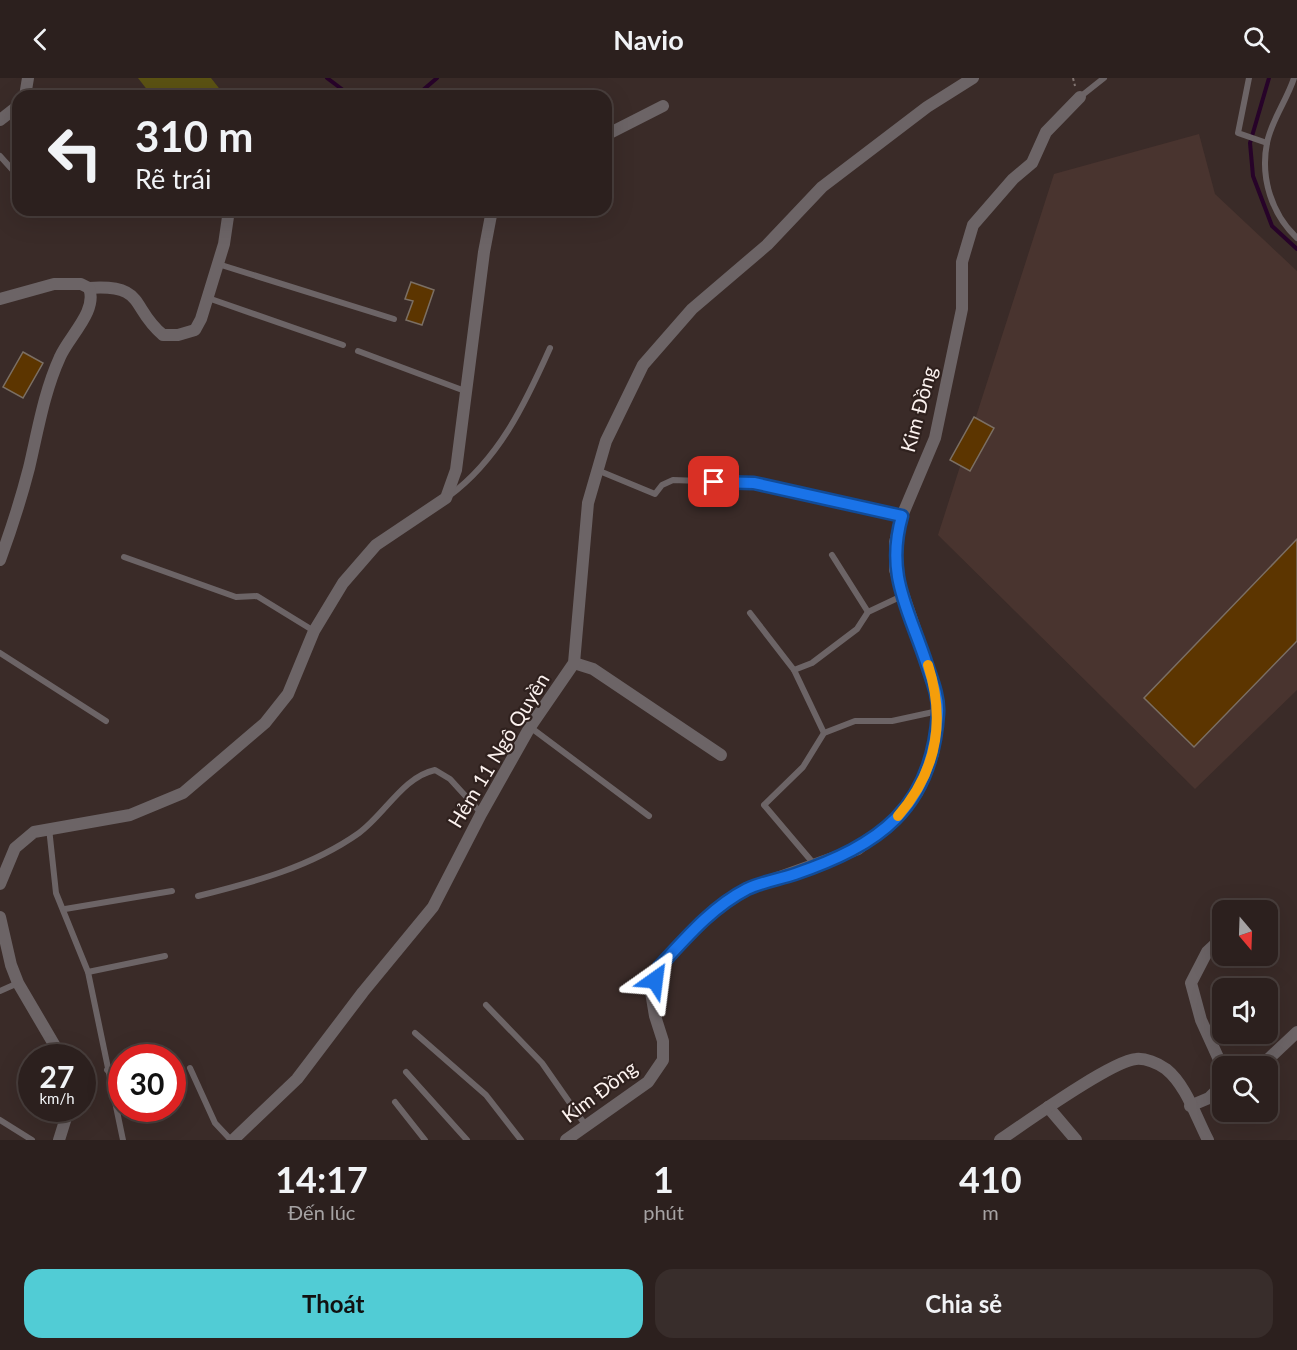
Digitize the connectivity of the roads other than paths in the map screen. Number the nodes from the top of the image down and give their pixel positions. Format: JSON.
{"nodes":[{"id":1,"x":973,"y":78,"type":"edge"},
{"id":2,"x":1104,"y":78,"type":"edge"},
{"id":3,"x":1249,"y":78,"type":"edge"},
{"id":4,"x":1294,"y":78,"type":"edge"},
{"id":5,"x":1080,"y":97,"type":"joint"},
{"id":6,"x":663,"y":106,"type":"dead end"},
{"id":7,"x":612,"y":132,"type":"edge"},
{"id":8,"x":1267,"y":143,"type":"junction"},
{"id":9,"x":0,"y":156,"type":"edge"},
{"id":10,"x":12,"y":169,"type":"edge"},
{"id":11,"x":228,"y":216,"type":"edge"},
{"id":12,"x":491,"y":216,"type":"edge"},
{"id":13,"x":1297,"y":238,"type":"edge"},
{"id":14,"x":218,"y":264,"type":"junction"},
{"id":15,"x":89,"y":288,"type":"junction"},
{"id":16,"x":208,"y":298,"type":"junction"},
{"id":17,"x":0,"y":299,"type":"edge"},
{"id":18,"x":394,"y":319,"type":"dead end"},
{"id":19,"x":343,"y":345,"type":"dead end"},
{"id":20,"x":550,"y":348,"type":"dead end"},
{"id":21,"x":358,"y":351,"type":"dead end"},
{"id":22,"x":465,"y":391,"type":"junction"},
{"id":23,"x":597,"y":470,"type":"junction"},
{"id":24,"x":446,"y":498,"type":"junction"},
{"id":25,"x":902,"y":516,"type":"junction"},
{"id":26,"x":4,"y":539,"type":"edge"},
{"id":27,"x":832,"y":555,"type":"dead end"},
{"id":28,"x":124,"y":557,"type":"dead end"},
{"id":29,"x":0,"y":560,"type":"edge"},
{"id":30,"x":903,"y":596,"type":"junction"},
{"id":31,"x":868,"y":612,"type":"junction"},
{"id":32,"x":750,"y":613,"type":"dead end"},
{"id":33,"x":314,"y":631,"type":"junction"},
{"id":34,"x":0,"y":653,"type":"edge"},
{"id":35,"x":574,"y":663,"type":"junction"},
{"id":36,"x":794,"y":670,"type":"junction"},
{"id":37,"x":938,"y":711,"type":"junction"},
{"id":38,"x":106,"y":721,"type":"dead end"},
{"id":39,"x":530,"y":728,"type":"junction"},
{"id":40,"x":824,"y":733,"type":"junction"},
{"id":41,"x":721,"y":755,"type":"dead end"},
{"id":42,"x":481,"y":814,"type":"junction"},
{"id":43,"x":649,"y":816,"type":"dead end"},
{"id":44,"x":49,"y":828,"type":"junction"},
{"id":45,"x":816,"y":866,"type":"junction"},
{"id":46,"x":0,"y":884,"type":"edge"},
{"id":47,"x":172,"y":891,"type":"dead end"},
{"id":48,"x":198,"y":896,"type":"dead end"},
{"id":49,"x":65,"y":909,"type":"junction"},
{"id":50,"x":0,"y":917,"type":"edge"},
{"id":51,"x":1212,"y":947,"type":"edge"},
{"id":52,"x":165,"y":956,"type":"dead end"},
{"id":53,"x":88,"y":972,"type":"junction"},
{"id":54,"x":18,"y":983,"type":"junction"},
{"id":55,"x":0,"y":991,"type":"edge"},
{"id":56,"x":486,"y":1005,"type":"dead end"},
{"id":57,"x":1297,"y":1032,"type":"edge"},
{"id":58,"x":416,"y":1033,"type":"dead end"},
{"id":59,"x":54,"y":1044,"type":"edge"},
{"id":60,"x":1217,"y":1056,"type":"edge"},
{"id":61,"x":1271,"y":1056,"type":"edge"},
{"id":62,"x":190,"y":1068,"type":"dead end"},
{"id":63,"x":107,"y":1070,"type":"joint"},
{"id":64,"x":406,"y":1072,"type":"dead end"},
{"id":65,"x":1212,"y":1095,"type":"edge"},
{"id":66,"x":395,"y":1102,"type":"dead end"},
{"id":67,"x":1190,"y":1106,"type":"junction"},
{"id":68,"x":1048,"y":1107,"type":"junction"},
{"id":69,"x":0,"y":1120,"type":"edge"},
{"id":70,"x":65,"y":1122,"type":"edge"},
{"id":71,"x":586,"y":1126,"type":"junction"},
{"id":72,"x":32,"y":1140,"type":"edge"},
{"id":73,"x":59,"y":1140,"type":"edge"},
{"id":74,"x":123,"y":1140,"type":"edge"},
{"id":75,"x":232,"y":1140,"type":"edge"},
{"id":76,"x":425,"y":1140,"type":"edge"},
{"id":77,"x":467,"y":1140,"type":"edge"},
{"id":78,"x":520,"y":1140,"type":"edge"},
{"id":79,"x":566,"y":1140,"type":"edge"},
{"id":80,"x":1000,"y":1140,"type":"edge"},
{"id":81,"x":1076,"y":1140,"type":"edge"},
{"id":82,"x":1208,"y":1140,"type":"edge"}],
"edges":[{"from":1,"to":23,"type":"street","name":"Hẻm 11 Ngô Quyền"},
{"from":2,"to":5,"type":"lane"},
{"from":3,"to":8,"type":"lane"},
{"from":4,"to":8,"type":"lane"},
{"from":5,"to":25,"type":"street","name":"Kim Đồng"},
{"from":6,"to":7,"type":"street"},
{"from":8,"to":13,"type":"lane"},
{"from":9,"to":10,"type":"lane"},
{"from":11,"to":14,"type":"street"},
{"from":12,"to":22,"type":"street"},
{"from":14,"to":16,"type":"street"},
{"from":14,"to":18,"type":"lane"},
{"from":15,"to":16,"type":"street"},
{"from":15,"to":17,"type":"street"},
{"from":15,"to":26,"type":"street"},
{"from":16,"to":19,"type":"lane"},
{"from":20,"to":24,"type":"lane"},
{"from":21,"to":22,"type":"lane"},
{"from":22,"to":24,"type":"street"},
{"from":23,"to":25,"type":"lane"},
{"from":23,"to":35,"type":"street","name":"Hẻm 11 Ngô Quyền"},
{"from":24,"to":33,"type":"street"},
{"from":25,"to":30,"type":"street","name":"Kim Đồng"},
{"from":26,"to":29,"type":"street"},
{"from":27,"to":31,"type":"lane"},
{"from":28,"to":33,"type":"lane"},
{"from":30,"to":31,"type":"lane"},
{"from":30,"to":37,"type":"street","name":"Kim Đồng"},
{"from":31,"to":36,"type":"lane"},
{"from":32,"to":36,"type":"lane"},
{"from":33,"to":44,"type":"street"},
{"from":34,"to":38,"type":"lane"},
{"from":35,"to":39,"type":"street","name":"Hẻm 11 Ngô Quyền"},
{"from":35,"to":41,"type":"street"},
{"from":36,"to":40,"type":"lane"},
{"from":37,"to":40,"type":"lane"},
{"from":37,"to":45,"type":"street","name":"Kim Đồng"},
{"from":39,"to":42,"type":"street","name":"Hẻm 11 Ngô Quyền"},
{"from":39,"to":43,"type":"lane"},
{"from":40,"to":45,"type":"lane"},
{"from":42,"to":48,"type":"lane"},
{"from":42,"to":75,"type":"street","name":"Hẻm 11 Ngô Quyền"},
{"from":44,"to":46,"type":"street"},
{"from":44,"to":49,"type":"lane"},
{"from":45,"to":71,"type":"street","name":"Kim Đồng"},
{"from":47,"to":49,"type":"lane"},
{"from":49,"to":53,"type":"lane"},
{"from":50,"to":54,"type":"street"},
{"from":51,"to":60,"type":"street"},
{"from":52,"to":53,"type":"lane"},
{"from":53,"to":63,"type":"lane"},
{"from":54,"to":55,"type":"lane"},
{"from":54,"to":59,"type":"street"},
{"from":56,"to":71,"type":"lane"},
{"from":57,"to":61,"type":"street"},
{"from":58,"to":78,"type":"lane"},
{"from":62,"to":75,"type":"lane"},
{"from":63,"to":74,"type":"lane"},
{"from":64,"to":77,"type":"lane"},
{"from":65,"to":67,"type":"street"},
{"from":66,"to":76,"type":"lane"},
{"from":67,"to":68,"type":"street"},
{"from":67,"to":82,"type":"street"},
{"from":68,"to":80,"type":"street"},
{"from":68,"to":81,"type":"street"},
{"from":69,"to":72,"type":"lane"},
{"from":70,"to":73,"type":"street"},
{"from":71,"to":79,"type":"street","name":"Kim Đồng"}]}
